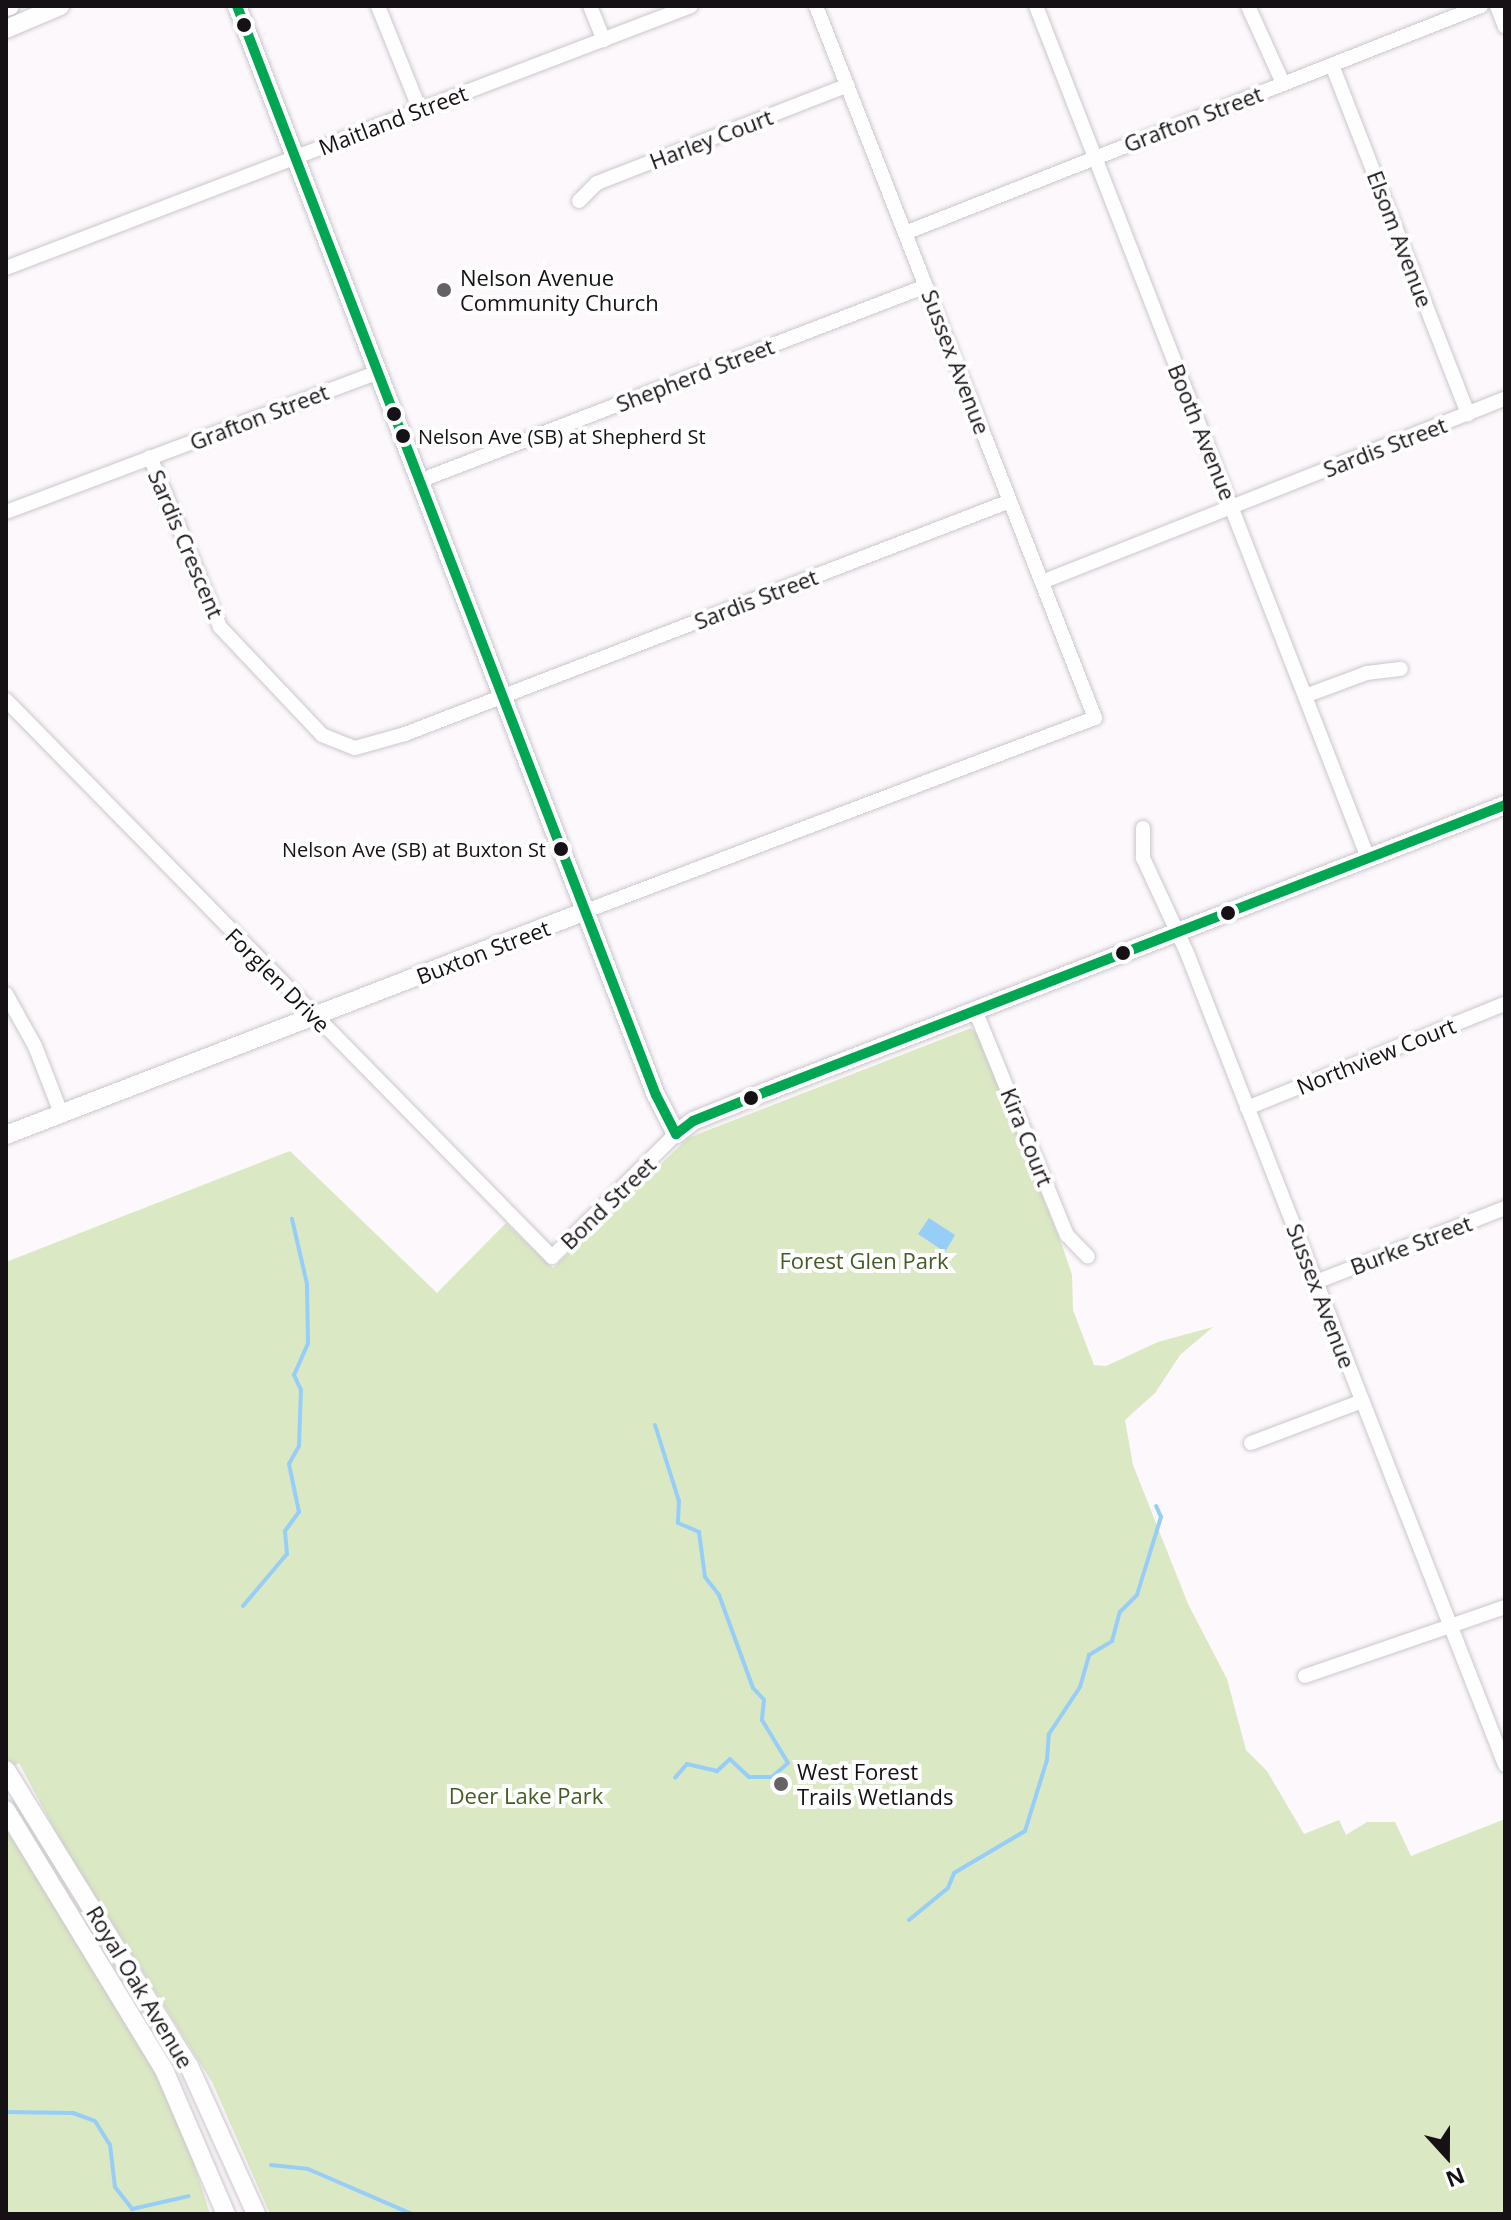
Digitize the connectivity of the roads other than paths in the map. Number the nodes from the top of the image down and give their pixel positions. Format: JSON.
{"nodes":[{"id":1,"x":60,"y":6,"type":"edge"},
{"id":2,"x":237,"y":6,"type":"edge"},
{"id":3,"x":378,"y":6,"type":"edge"},
{"id":4,"x":590,"y":6,"type":"edge"},
{"id":5,"x":691,"y":6,"type":"edge"},
{"id":6,"x":816,"y":6,"type":"edge"},
{"id":7,"x":1036,"y":6,"type":"edge"},
{"id":8,"x":1248,"y":6,"type":"edge"},
{"id":9,"x":1481,"y":6,"type":"edge"},
{"id":10,"x":1497,"y":6,"type":"edge"},
{"id":11,"x":1505,"y":27,"type":"edge"},
{"id":12,"x":6,"y":29,"type":"edge"},
{"id":13,"x":604,"y":40,"type":"junction"},
{"id":14,"x":1332,"y":65,"type":"junction"},
{"id":15,"x":1283,"y":83,"type":"junction"},
{"id":16,"x":848,"y":85,"type":"junction"},
{"id":17,"x":420,"y":110,"type":"junction"},
{"id":18,"x":1094,"y":157,"type":"junction"},
{"id":19,"x":296,"y":158,"type":"junction"},
{"id":20,"x":579,"y":201,"type":"dead end"},
{"id":21,"x":905,"y":233,"type":"junction"},
{"id":22,"x":6,"y":268,"type":"edge"},
{"id":23,"x":926,"y":286,"type":"junction"},
{"id":24,"x":378,"y":372,"type":"junction"},
{"id":25,"x":1505,"y":399,"type":"edge"},
{"id":26,"x":1468,"y":414,"type":"junction"},
{"id":27,"x":150,"y":457,"type":"junction"},
{"id":28,"x":419,"y":481,"type":"junction"},
{"id":29,"x":1010,"y":501,"type":"junction"},
{"id":30,"x":1232,"y":507,"type":"junction"},
{"id":31,"x":6,"y":512,"type":"edge"},
{"id":32,"x":1042,"y":582,"type":"junction"},
{"id":33,"x":1401,"y":669,"type":"dead end"},
{"id":34,"x":1305,"y":696,"type":"junction"},
{"id":35,"x":502,"y":697,"type":"junction"},
{"id":36,"x":6,"y":700,"type":"edge"},
{"id":37,"x":1095,"y":718,"type":"joint"},
{"id":38,"x":1505,"y":805,"type":"edge"},
{"id":39,"x":1143,"y":828,"type":"dead end"},
{"id":40,"x":1368,"y":858,"type":"junction"},
{"id":41,"x":586,"y":911,"type":"junction"},
{"id":42,"x":1175,"y":932,"type":"junction"},
{"id":43,"x":6,"y":994,"type":"edge"},
{"id":44,"x":1505,"y":1004,"type":"edge"},
{"id":45,"x":975,"y":1010,"type":"junction"},
{"id":46,"x":313,"y":1017,"type":"junction"},
{"id":47,"x":1247,"y":1108,"type":"junction"},
{"id":48,"x":61,"y":1113,"type":"junction"},
{"id":49,"x":676,"y":1134,"type":"junction"},
{"id":50,"x":6,"y":1135,"type":"edge"},
{"id":51,"x":1505,"y":1208,"type":"edge"},
{"id":52,"x":552,"y":1257,"type":"joint"},
{"id":53,"x":1088,"y":1257,"type":"dead end"},
{"id":54,"x":1316,"y":1282,"type":"junction"},
{"id":55,"x":1362,"y":1401,"type":"junction"},
{"id":56,"x":1251,"y":1443,"type":"dead end"},
{"id":57,"x":1505,"y":1607,"type":"edge"},
{"id":58,"x":1449,"y":1624,"type":"junction"},
{"id":59,"x":1305,"y":1676,"type":"dead end"},
{"id":60,"x":1505,"y":1765,"type":"edge"},
{"id":61,"x":6,"y":1770,"type":"edge"},
{"id":62,"x":6,"y":1810,"type":"edge"},
{"id":63,"x":226,"y":2214,"type":"edge"},
{"id":64,"x":256,"y":2214,"type":"edge"}],
"edges":[{"from":1,"to":12,"type":"street"},
{"from":2,"to":19,"type":"street"},
{"from":3,"to":17,"type":"street"},
{"from":4,"to":13,"type":"street"},
{"from":5,"to":13,"type":"street","name":"Maitland Street"},
{"from":6,"to":16,"type":"street","name":"Sussex Avenue"},
{"from":7,"to":18,"type":"street","name":"Booth Avenue"},
{"from":8,"to":15,"type":"street"},
{"from":9,"to":14,"type":"street","name":"Grafton Street"},
{"from":10,"to":11,"type":"street"},
{"from":13,"to":17,"type":"street","name":"Maitland Street"},
{"from":14,"to":15,"type":"street","name":"Grafton Street"},
{"from":14,"to":26,"type":"street","name":"Elsom Avenue"},
{"from":15,"to":18,"type":"street","name":"Grafton Street"},
{"from":16,"to":20,"type":"street","name":"Harley Court"},
{"from":16,"to":21,"type":"street","name":"Sussex Avenue"},
{"from":17,"to":19,"type":"street","name":"Maitland Street"},
{"from":18,"to":21,"type":"street","name":"Grafton Street"},
{"from":18,"to":30,"type":"street","name":"Booth Avenue"},
{"from":19,"to":22,"type":"street","name":"Maitland Street"},
{"from":19,"to":24,"type":"street"},
{"from":21,"to":23,"type":"street","name":"Sussex Avenue"},
{"from":23,"to":28,"type":"street","name":"Shepherd Street"},
{"from":23,"to":29,"type":"street","name":"Sussex Avenue"},
{"from":24,"to":27,"type":"street","name":"Grafton Street"},
{"from":24,"to":28,"type":"street"},
{"from":25,"to":26,"type":"street","name":"Sardis Street"},
{"from":26,"to":30,"type":"street","name":"Sardis Street"},
{"from":27,"to":31,"type":"street","name":"Grafton Street"},
{"from":27,"to":35,"type":"street","name":"Sardis Crescent"},
{"from":28,"to":35,"type":"street"},
{"from":29,"to":32,"type":"street","name":"Sussex Avenue"},
{"from":29,"to":35,"type":"street","name":"Sardis Street"},
{"from":30,"to":32,"type":"street","name":"Sardis Street"},
{"from":30,"to":34,"type":"street","name":"Booth Avenue"},
{"from":32,"to":37,"type":"street","name":"Sussex Avenue"},
{"from":33,"to":34,"type":"street"},
{"from":34,"to":40,"type":"street","name":"Booth Avenue"},
{"from":35,"to":41,"type":"street"},
{"from":36,"to":46,"type":"street","name":"Forglen Drive"},
{"from":37,"to":41,"type":"street","name":"Buxton Street"},
{"from":38,"to":40,"type":"street","name":"Bond Street"},
{"from":39,"to":42,"type":"street","name":"Sussex Avenue"},
{"from":40,"to":42,"type":"street","name":"Bond Street"},
{"from":41,"to":46,"type":"street","name":"Buxton Street"},
{"from":41,"to":49,"type":"street"},
{"from":42,"to":45,"type":"street","name":"Bond Street"},
{"from":42,"to":47,"type":"street","name":"Sussex Avenue"},
{"from":43,"to":48,"type":"street"},
{"from":44,"to":47,"type":"street","name":"Northview Court"},
{"from":45,"to":49,"type":"street","name":"Bond Street"},
{"from":45,"to":53,"type":"street","name":"Kira Court"},
{"from":46,"to":48,"type":"street","name":"Buxton Street"},
{"from":46,"to":52,"type":"street","name":"Forglen Drive"},
{"from":47,"to":54,"type":"street","name":"Sussex Avenue"},
{"from":48,"to":50,"type":"street","name":"Buxton Street"},
{"from":49,"to":52,"type":"street","name":"Bond Street"},
{"from":51,"to":54,"type":"street","name":"Burke Street"},
{"from":54,"to":55,"type":"street","name":"Sussex Avenue"},
{"from":55,"to":56,"type":"street"},
{"from":55,"to":58,"type":"street","name":"Sussex Avenue"},
{"from":57,"to":58,"type":"street"},
{"from":58,"to":59,"type":"street"},
{"from":58,"to":60,"type":"street","name":"Sussex Avenue"},
{"from":61,"to":64,"type":"street","name":"Royal Oak Avenue"},
{"from":62,"to":63,"type":"street","name":"Royal Oak Avenue"}]}
